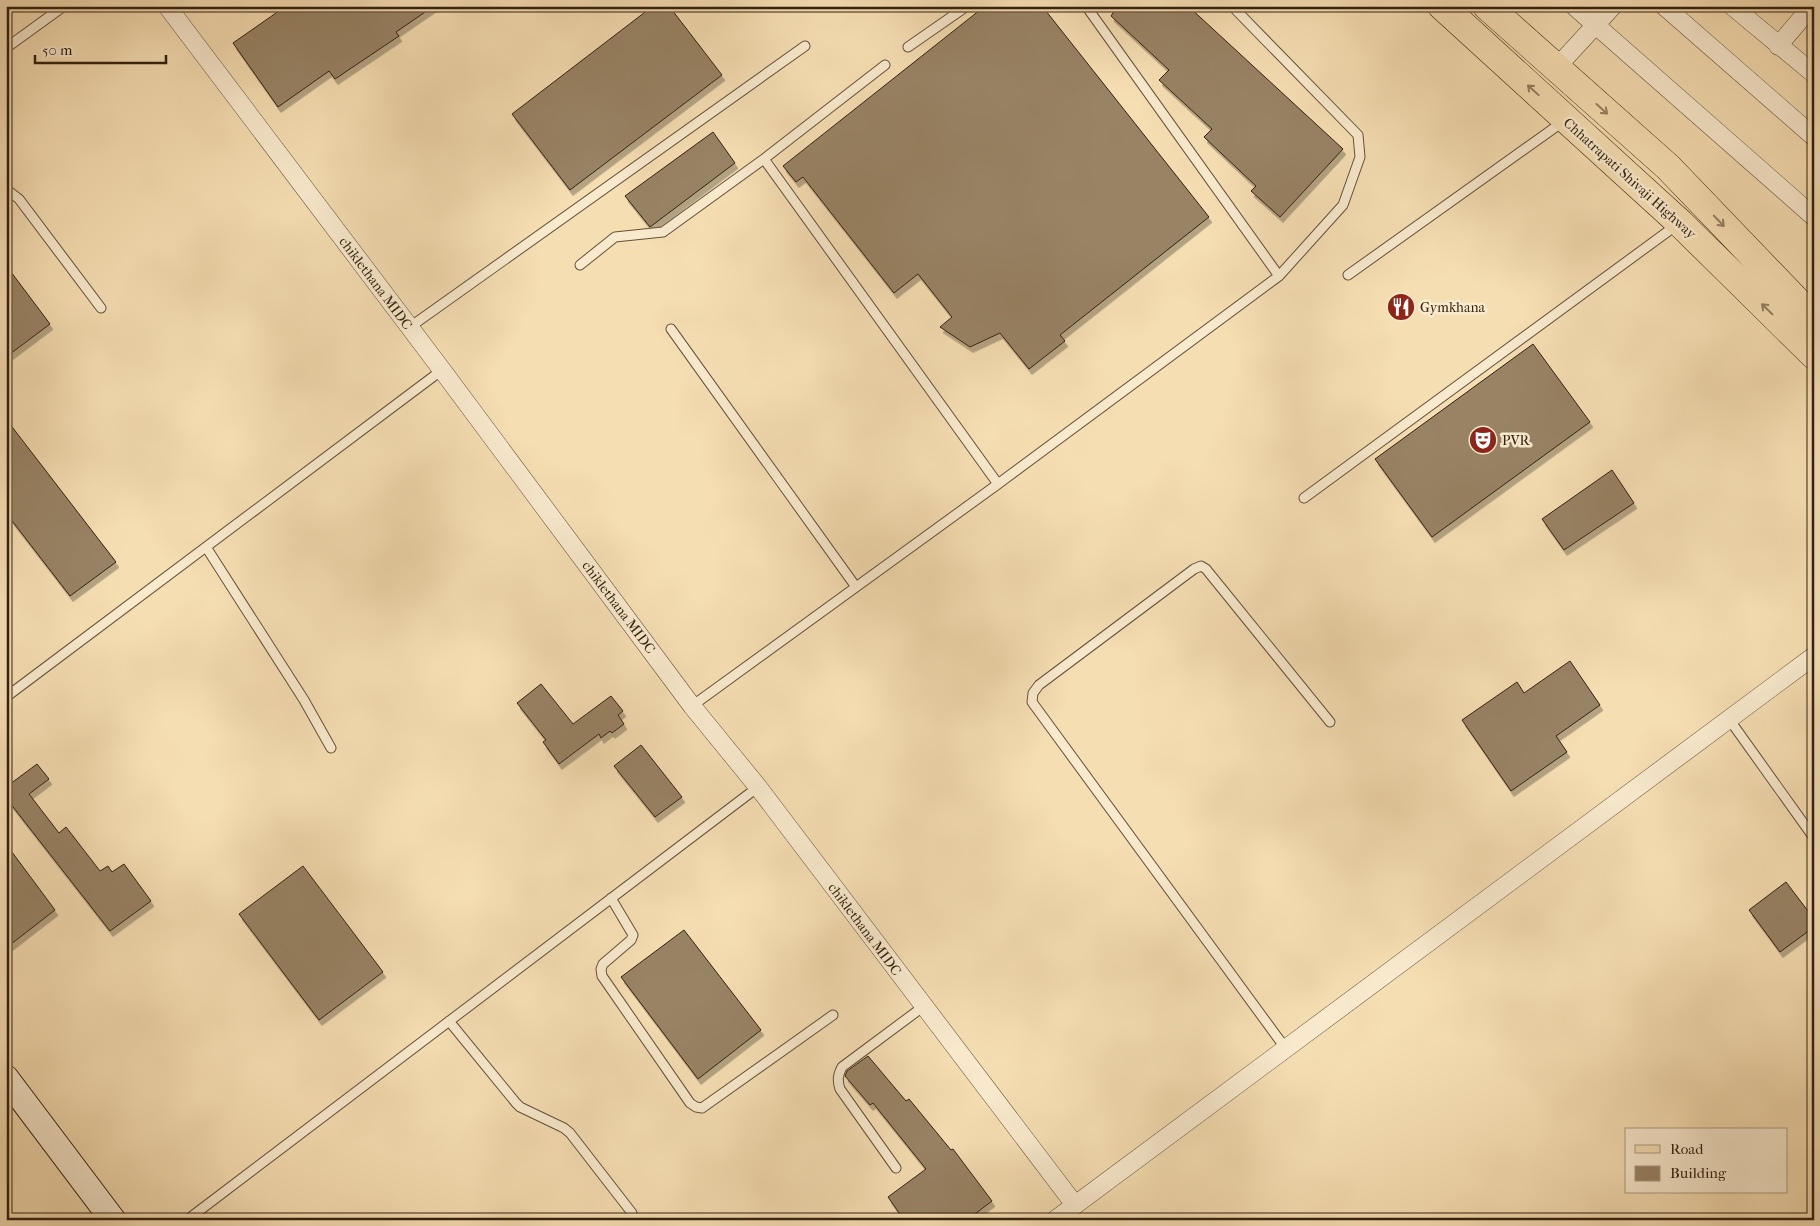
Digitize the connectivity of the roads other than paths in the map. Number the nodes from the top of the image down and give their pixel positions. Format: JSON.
{"nodes":[{"id":1,"x":64,"y":6,"type":"edge"},
{"id":2,"x":167,"y":6,"type":"edge"},
{"id":3,"x":967,"y":6,"type":"edge"},
{"id":4,"x":1086,"y":6,"type":"edge"},
{"id":5,"x":1232,"y":6,"type":"edge"},
{"id":6,"x":1442,"y":6,"type":"edge"},
{"id":7,"x":1487,"y":6,"type":"edge"},
{"id":8,"x":1574,"y":6,"type":"edge"},
{"id":9,"x":1613,"y":6,"type":"edge"},
{"id":10,"x":1664,"y":6,"type":"edge"},
{"id":11,"x":1812,"y":6,"type":"edge"},
{"id":12,"x":1741,"y":9,"type":"edge"},
{"id":13,"x":1595,"y":25,"type":"junction"},
{"id":14,"x":805,"y":46,"type":"dead end"},
{"id":15,"x":1778,"y":46,"type":"junction"},
{"id":16,"x":908,"y":47,"type":"dead end"},
{"id":17,"x":6,"y":48,"type":"edge"},
{"id":18,"x":885,"y":65,"type":"dead end"},
{"id":19,"x":1556,"y":68,"type":"junction"},
{"id":20,"x":1814,"y":74,"type":"edge"},
{"id":21,"x":1566,"y":120,"type":"junction"},
{"id":22,"x":1814,"y":137,"type":"edge"},
{"id":23,"x":764,"y":159,"type":"junction"},
{"id":24,"x":6,"y":189,"type":"edge"},
{"id":25,"x":1814,"y":217,"type":"edge"},
{"id":26,"x":1680,"y":223,"type":"junction"},
{"id":27,"x":580,"y":265,"type":"dead end"},
{"id":28,"x":1348,"y":275,"type":"dead end"},
{"id":29,"x":1280,"y":276,"type":"junction"},
{"id":30,"x":101,"y":308,"type":"dead end"},
{"id":31,"x":410,"y":327,"type":"junction"},
{"id":32,"x":671,"y":329,"type":"dead end"},
{"id":33,"x":1808,"y":329,"type":"edge"},
{"id":34,"x":442,"y":370,"type":"junction"},
{"id":35,"x":998,"y":484,"type":"junction"},
{"id":36,"x":1304,"y":498,"type":"dead end"},
{"id":37,"x":206,"y":547,"type":"junction"},
{"id":38,"x":856,"y":587,"type":"junction"},
{"id":39,"x":1814,"y":656,"type":"edge"},
{"id":40,"x":6,"y":697,"type":"edge"},
{"id":41,"x":692,"y":706,"type":"junction"},
{"id":42,"x":1729,"y":719,"type":"junction"},
{"id":43,"x":1330,"y":722,"type":"dead end"},
{"id":44,"x":331,"y":748,"type":"dead end"},
{"id":45,"x":758,"y":787,"type":"junction"},
{"id":46,"x":1814,"y":838,"type":"edge"},
{"id":47,"x":611,"y":898,"type":"junction"},
{"id":48,"x":924,"y":1006,"type":"junction"},
{"id":49,"x":833,"y":1015,"type":"dead end"},
{"id":50,"x":449,"y":1021,"type":"junction"},
{"id":51,"x":1286,"y":1049,"type":"junction"},
{"id":52,"x":6,"y":1078,"type":"edge"},
{"id":53,"x":896,"y":1168,"type":"dead end"},
{"id":54,"x":1075,"y":1205,"type":"junction"},
{"id":55,"x":632,"y":1213,"type":"dead end"},
{"id":56,"x":113,"y":1220,"type":"edge"},
{"id":57,"x":187,"y":1220,"type":"edge"},
{"id":58,"x":1055,"y":1220,"type":"edge"}],
"edges":[{"from":1,"to":17,"type":"lane"},
{"from":2,"to":31,"type":"street","name":"chiklethana MIDC"},
{"from":3,"to":16,"type":"lane"},
{"from":4,"to":29,"type":"lane"},
{"from":5,"to":29,"type":"lane"},
{"from":21,"to":6,"type":"main road","name":"Chhatrapati Shivaji Highway","one_way":true},
{"from":7,"to":19,"type":"main road","name":"Chhatrapati Shivaji Highway"},
{"from":8,"to":13,"type":"street"},
{"from":9,"to":13,"type":"street"},
{"from":10,"to":22,"type":"street"},
{"from":11,"to":15,"type":"street"},
{"from":12,"to":15,"type":"street"},
{"from":13,"to":19,"type":"street"},
{"from":13,"to":25,"type":"street"},
{"from":14,"to":31,"type":"lane"},
{"from":15,"to":20,"type":"street"},
{"from":18,"to":23,"type":"lane"},
{"from":19,"to":33,"type":"main road","name":"Chhatrapati Shivaji Highway","one_way":true},
{"from":21,"to":26,"type":"main road","name":"Chhatrapati Shivaji Highway"},
{"from":21,"to":28,"type":"lane"},
{"from":23,"to":27,"type":"lane"},
{"from":23,"to":35,"type":"lane"},
{"from":24,"to":30,"type":"lane"},
{"from":33,"to":26,"type":"main road","name":"Chhatrapati Shivaji Highway","one_way":true},
{"from":26,"to":36,"type":"lane"},
{"from":29,"to":35,"type":"lane"},
{"from":31,"to":34,"type":"street","name":"chiklethana MIDC"},
{"from":32,"to":38,"type":"lane"},
{"from":34,"to":37,"type":"lane"},
{"from":34,"to":41,"type":"street","name":"chiklethana MIDC"},
{"from":35,"to":38,"type":"lane"},
{"from":37,"to":40,"type":"lane"},
{"from":37,"to":44,"type":"lane"},
{"from":38,"to":41,"type":"lane"},
{"from":39,"to":42,"type":"street"},
{"from":41,"to":45,"type":"street","name":"chiklethana MIDC"},
{"from":42,"to":46,"type":"lane"},
{"from":42,"to":51,"type":"street"},
{"from":43,"to":51,"type":"lane"},
{"from":45,"to":47,"type":"lane"},
{"from":45,"to":48,"type":"street","name":"chiklethana MIDC"},
{"from":47,"to":49,"type":"lane"},
{"from":47,"to":50,"type":"lane"},
{"from":48,"to":53,"type":"lane"},
{"from":48,"to":54,"type":"street","name":"chiklethana MIDC"},
{"from":50,"to":55,"type":"lane"},
{"from":50,"to":57,"type":"lane"},
{"from":51,"to":54,"type":"street"},
{"from":52,"to":56,"type":"street"},
{"from":54,"to":58,"type":"street"}]}
